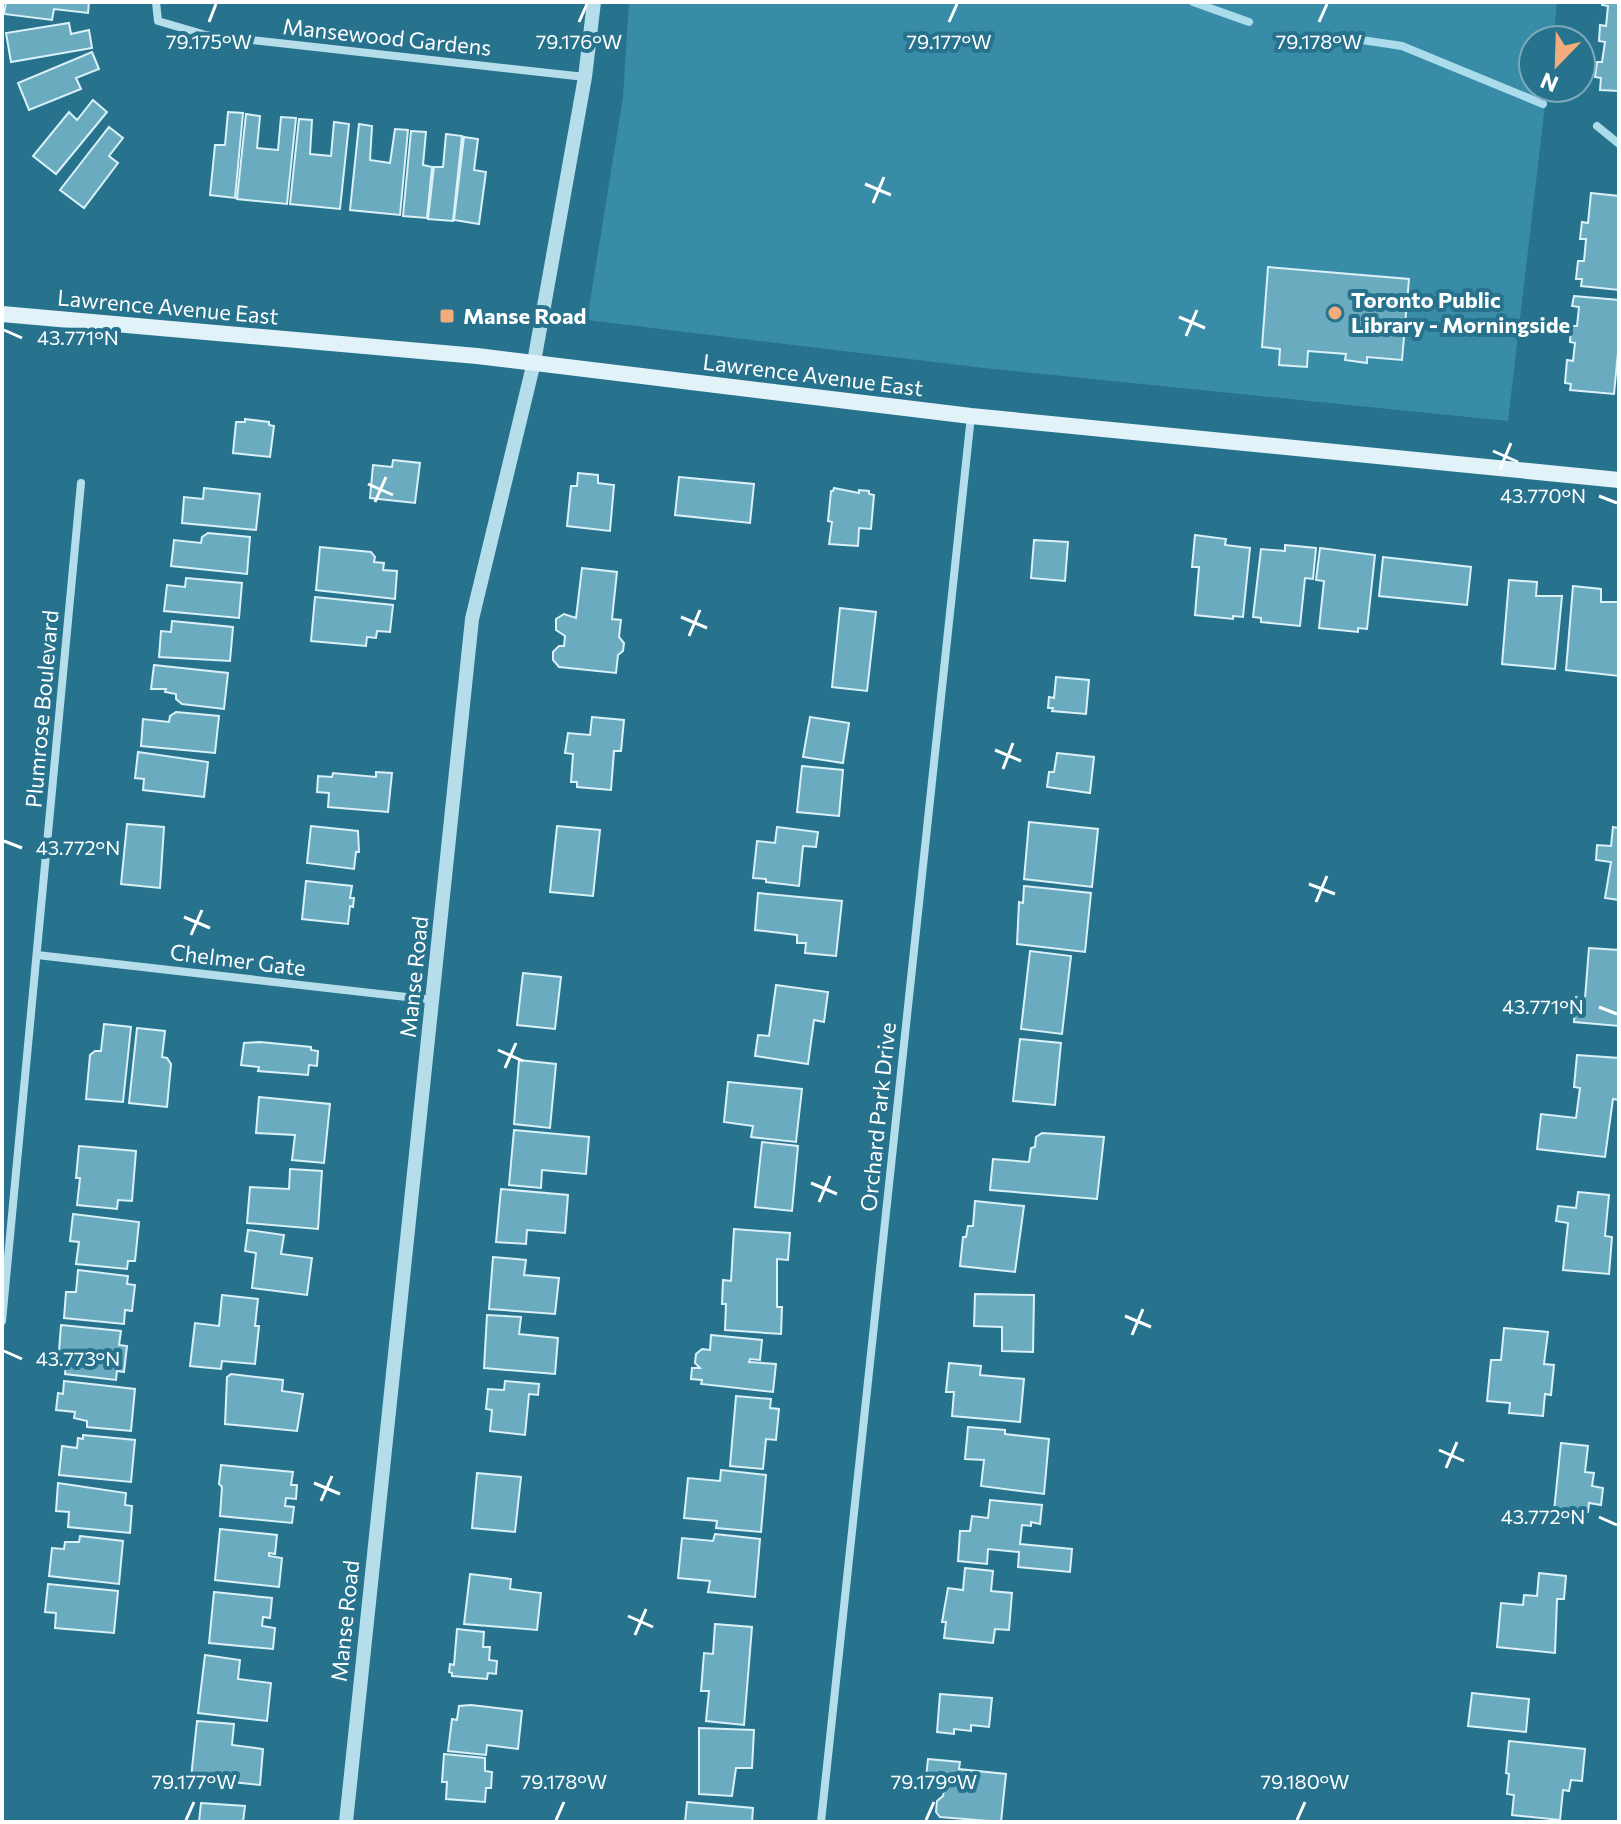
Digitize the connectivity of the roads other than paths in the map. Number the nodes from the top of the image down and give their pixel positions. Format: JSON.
{"nodes":[{"id":1,"x":156,"y":2,"type":"edge"},
{"id":2,"x":594,"y":2,"type":"edge"},
{"id":3,"x":585,"y":77,"type":"junction"},
{"id":4,"x":2,"y":314,"type":"edge"},
{"id":5,"x":534,"y":362,"type":"junction"},
{"id":6,"x":971,"y":416,"type":"junction"},
{"id":7,"x":1619,"y":480,"type":"edge"},
{"id":8,"x":81,"y":483,"type":"dead end"},
{"id":9,"x":37,"y":955,"type":"junction"},
{"id":10,"x":434,"y":1000,"type":"junction"},
{"id":11,"x":2,"y":1321,"type":"edge"},
{"id":12,"x":346,"y":1822,"type":"edge"},
{"id":13,"x":821,"y":1822,"type":"edge"}],
"edges":[{"from":1,"to":3,"type":"street","name":"Mansewood Gardens"},
{"from":2,"to":3,"type":"street","name":"Manse Road"},
{"from":3,"to":5,"type":"street","name":"Manse Road"},
{"from":4,"to":5,"type":"main road","name":"Lawrence Avenue East"},
{"from":5,"to":6,"type":"main road","name":"Lawrence Avenue East"},
{"from":5,"to":10,"type":"street","name":"Manse Road"},
{"from":6,"to":7,"type":"main road","name":"Lawrence Avenue East"},
{"from":6,"to":13,"type":"street","name":"Orchard Park Drive"},
{"from":8,"to":9,"type":"street","name":"Plumrose Boulevard"},
{"from":9,"to":10,"type":"street","name":"Chelmer Gate"},
{"from":9,"to":11,"type":"street","name":"Plumrose Boulevard"},
{"from":10,"to":12,"type":"street","name":"Manse Road"}]}
